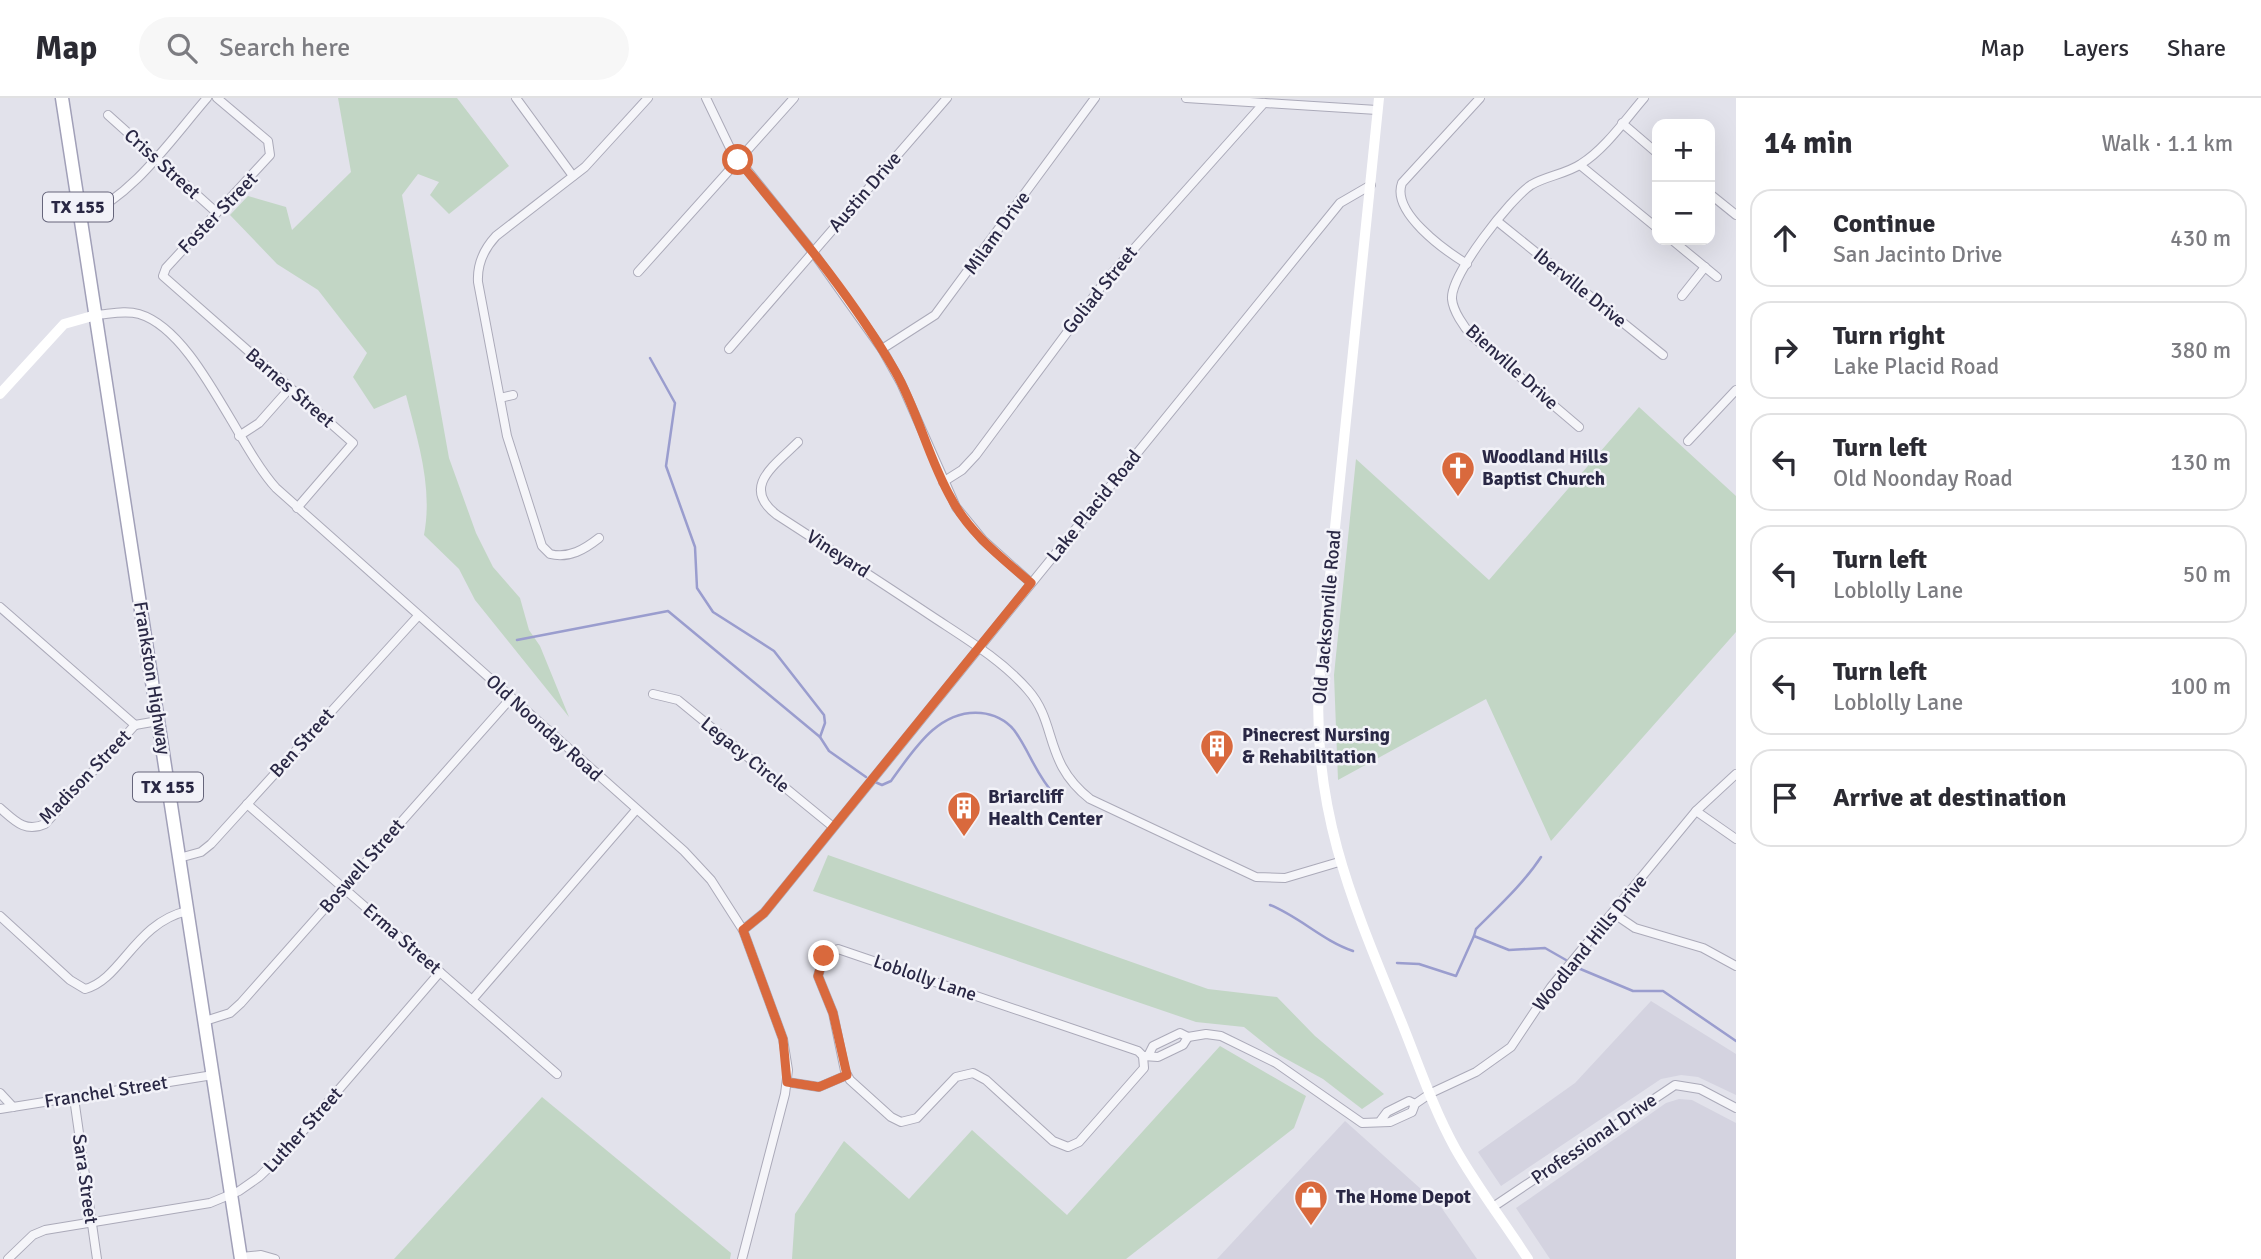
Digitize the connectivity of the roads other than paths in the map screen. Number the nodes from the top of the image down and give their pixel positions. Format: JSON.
{"nodes":[{"id":1,"x":62,"y":98,"type":"edge"},
{"id":2,"x":207,"y":98,"type":"edge"},
{"id":3,"x":217,"y":98,"type":"edge"},
{"id":4,"x":516,"y":98,"type":"edge"},
{"id":5,"x":648,"y":98,"type":"edge"},
{"id":6,"x":706,"y":98,"type":"edge"},
{"id":7,"x":794,"y":98,"type":"edge"},
{"id":8,"x":947,"y":98,"type":"edge"},
{"id":9,"x":1095,"y":98,"type":"edge"},
{"id":10,"x":1186,"y":98,"type":"edge"},
{"id":11,"x":1480,"y":98,"type":"edge"},
{"id":12,"x":1644,"y":98,"type":"edge"},
{"id":13,"x":1264,"y":103,"type":"junction"},
{"id":14,"x":1378,"y":104,"type":"edge"},
{"id":15,"x":108,"y":115,"type":"dead end"},
{"id":16,"x":1622,"y":123,"type":"junction"},
{"id":17,"x":1652,"y":149,"type":"edge"},
{"id":18,"x":156,"y":158,"type":"junction"},
{"id":19,"x":738,"y":160,"type":"junction"},
{"id":20,"x":1580,"y":165,"type":"junction"},
{"id":21,"x":573,"y":176,"type":"junction"},
{"id":22,"x":1371,"y":185,"type":"junction"},
{"id":23,"x":1715,"y":198,"type":"edge"},
{"id":24,"x":216,"y":212,"type":"junction"},
{"id":25,"x":1736,"y":215,"type":"edge"},
{"id":26,"x":80,"y":219,"type":"junction"},
{"id":27,"x":1497,"y":221,"type":"junction"},
{"id":28,"x":1652,"y":224,"type":"edge"},
{"id":29,"x":1678,"y":245,"type":"edge"},
{"id":30,"x":813,"y":252,"type":"junction"},
{"id":31,"x":1466,"y":264,"type":"junction"},
{"id":32,"x":1705,"y":267,"type":"junction"},
{"id":33,"x":638,"y":272,"type":"dead end"},
{"id":34,"x":163,"y":276,"type":"joint"},
{"id":35,"x":1717,"y":277,"type":"dead end"},
{"id":36,"x":1682,"y":296,"type":"dead end"},
{"id":37,"x":96,"y":315,"type":"junction"},
{"id":38,"x":729,"y":349,"type":"dead end"},
{"id":39,"x":882,"y":349,"type":"junction"},
{"id":40,"x":1663,"y":355,"type":"dead end"},
{"id":41,"x":290,"y":388,"type":"junction"},
{"id":42,"x":1736,"y":390,"type":"edge"},
{"id":43,"x":0,"y":394,"type":"edge"},
{"id":44,"x":513,"y":395,"type":"dead end"},
{"id":45,"x":500,"y":398,"type":"junction"},
{"id":46,"x":1579,"y":427,"type":"dead end"},
{"id":47,"x":239,"y":436,"type":"junction"},
{"id":48,"x":798,"y":442,"type":"dead end"},
{"id":49,"x":1688,"y":442,"type":"dead end"},
{"id":50,"x":943,"y":482,"type":"junction"},
{"id":51,"x":297,"y":508,"type":"junction"},
{"id":52,"x":599,"y":538,"type":"dead end"},
{"id":53,"x":1031,"y":583,"type":"junction"},
{"id":54,"x":0,"y":607,"type":"edge"},
{"id":55,"x":418,"y":616,"type":"junction"},
{"id":56,"x":977,"y":647,"type":"junction"},
{"id":57,"x":653,"y":694,"type":"dead end"},
{"id":58,"x":511,"y":698,"type":"junction"},
{"id":59,"x":158,"y":721,"type":"junction"},
{"id":60,"x":135,"y":725,"type":"junction"},
{"id":61,"x":1736,"y":774,"type":"edge"},
{"id":62,"x":247,"y":804,"type":"junction"},
{"id":63,"x":636,"y":810,"type":"junction"},
{"id":64,"x":1696,"y":811,"type":"junction"},
{"id":65,"x":2,"y":813,"type":"edge"},
{"id":66,"x":832,"y":826,"type":"junction"},
{"id":67,"x":1736,"y":839,"type":"edge"},
{"id":68,"x":179,"y":858,"type":"junction"},
{"id":69,"x":1339,"y":862,"type":"junction"},
{"id":70,"x":344,"y":888,"type":"junction"},
{"id":71,"x":187,"y":911,"type":"junction"},
{"id":72,"x":1613,"y":913,"type":"junction"},
{"id":73,"x":0,"y":916,"type":"edge"},
{"id":74,"x":743,"y":930,"type":"junction"},
{"id":75,"x":1736,"y":966,"type":"edge"},
{"id":76,"x":440,"y":972,"type":"junction"},
{"id":77,"x":472,"y":1000,"type":"junction"},
{"id":78,"x":205,"y":1021,"type":"junction"},
{"id":79,"x":1146,"y":1055,"type":"junction"},
{"id":80,"x":558,"y":1074,"type":"dead end"},
{"id":81,"x":213,"y":1075,"type":"junction"},
{"id":82,"x":847,"y":1075,"type":"junction"},
{"id":83,"x":787,"y":1082,"type":"junction"},
{"id":84,"x":0,"y":1093,"type":"edge"},
{"id":85,"x":1431,"y":1093,"type":"junction"},
{"id":86,"x":74,"y":1098,"type":"junction"},
{"id":87,"x":13,"y":1107,"type":"junction"},
{"id":88,"x":1736,"y":1108,"type":"edge"},
{"id":89,"x":0,"y":1109,"type":"edge"},
{"id":90,"x":231,"y":1195,"type":"junction"},
{"id":91,"x":1493,"y":1207,"type":"junction"},
{"id":92,"x":91,"y":1222,"type":"junction"},
{"id":93,"x":241,"y":1258,"type":"edge"},
{"id":94,"x":8,"y":1259,"type":"edge"},
{"id":95,"x":97,"y":1259,"type":"edge"},
{"id":96,"x":275,"y":1259,"type":"edge"},
{"id":97,"x":743,"y":1259,"type":"edge"},
{"id":98,"x":1528,"y":1259,"type":"edge"}],
"edges":[{"from":1,"to":26,"type":"main road","name":"Frankston Highway","number":"TX 155"},
{"from":2,"to":18,"type":"street"},
{"from":3,"to":24,"type":"street","name":"Foster Street"},
{"from":4,"to":21,"type":"street"},
{"from":5,"to":21,"type":"street"},
{"from":6,"to":19,"type":"street"},
{"from":7,"to":19,"type":"street"},
{"from":8,"to":30,"type":"street","name":"Austin Drive"},
{"from":9,"to":39,"type":"street","name":"Milam Drive"},
{"from":10,"to":13,"type":"street"},
{"from":11,"to":31,"type":"street"},
{"from":12,"to":16,"type":"street"},
{"from":13,"to":14,"type":"street"},
{"from":13,"to":50,"type":"street","name":"Goliad Street"},
{"from":14,"to":22,"type":"main road","name":"Old Jacksonville Road"},
{"from":15,"to":18,"type":"street","name":"Criss Street"},
{"from":16,"to":17,"type":"street"},
{"from":16,"to":20,"type":"street"},
{"from":18,"to":24,"type":"street","name":"Criss Street"},
{"from":18,"to":26,"type":"street"},
{"from":19,"to":30,"type":"street"},
{"from":19,"to":33,"type":"street"},
{"from":20,"to":27,"type":"street","name":"Bienville Drive"},
{"from":20,"to":28,"type":"street"},
{"from":21,"to":45,"type":"street"},
{"from":22,"to":53,"type":"street","name":"Lake Placid Road"},
{"from":22,"to":69,"type":"main road","name":"Old Jacksonville Road"},
{"from":23,"to":25,"type":"street"},
{"from":24,"to":34,"type":"street","name":"Foster Street"},
{"from":26,"to":37,"type":"main road","name":"Frankston Highway","number":"TX 155"},
{"from":27,"to":31,"type":"street","name":"Bienville Drive"},
{"from":27,"to":40,"type":"street","name":"Iberville Drive"},
{"from":29,"to":32,"type":"street"},
{"from":30,"to":38,"type":"street","name":"Austin Drive"},
{"from":30,"to":39,"type":"street"},
{"from":31,"to":46,"type":"street","name":"Bienville Drive"},
{"from":32,"to":35,"type":"street"},
{"from":32,"to":36,"type":"street"},
{"from":34,"to":41,"type":"street","name":"Barnes Street"},
{"from":37,"to":43,"type":"main road"},
{"from":37,"to":47,"type":"street","name":"Old Noonday Road"},
{"from":37,"to":59,"type":"main road","name":"Frankston Highway","number":"TX 155"},
{"from":39,"to":50,"type":"street"},
{"from":41,"to":47,"type":"street"},
{"from":41,"to":51,"type":"street","name":"Barnes Street"},
{"from":42,"to":49,"type":"street"},
{"from":44,"to":45,"type":"street"},
{"from":45,"to":52,"type":"street"},
{"from":47,"to":51,"type":"street","name":"Old Noonday Road"},
{"from":48,"to":56,"type":"street","name":"Vineyard"},
{"from":50,"to":53,"type":"street"},
{"from":51,"to":55,"type":"street","name":"Old Noonday Road"},
{"from":53,"to":56,"type":"street","name":"Lake Placid Road"},
{"from":54,"to":60,"type":"street"},
{"from":55,"to":58,"type":"street","name":"Old Noonday Road"},
{"from":55,"to":62,"type":"street","name":"Ben Street"},
{"from":56,"to":66,"type":"street","name":"Lake Placid Road"},
{"from":56,"to":69,"type":"street"},
{"from":57,"to":66,"type":"street","name":"Legacy Circle"},
{"from":58,"to":63,"type":"street","name":"Old Noonday Road"},
{"from":58,"to":70,"type":"street","name":"Boswell Street"},
{"from":59,"to":60,"type":"street"},
{"from":59,"to":68,"type":"main road","name":"Frankston Highway","number":"TX 155"},
{"from":60,"to":65,"type":"street","name":"Madison Street"},
{"from":61,"to":64,"type":"street","name":"Woodland Hills Drive"},
{"from":62,"to":68,"type":"street","name":"Ben Street"},
{"from":62,"to":70,"type":"street","name":"Erma Street"},
{"from":63,"to":74,"type":"street","name":"Old Noonday Road"},
{"from":63,"to":77,"type":"street"},
{"from":64,"to":67,"type":"street"},
{"from":64,"to":72,"type":"street","name":"Woodland Hills Drive"},
{"from":66,"to":74,"type":"street","name":"Lake Placid Road"},
{"from":68,"to":71,"type":"main road","name":"Frankston Highway","number":"TX 155"},
{"from":69,"to":85,"type":"main road","name":"Old Jacksonville Road"},
{"from":70,"to":76,"type":"street","name":"Erma Street"},
{"from":70,"to":78,"type":"street","name":"Boswell Street"},
{"from":71,"to":73,"type":"street"},
{"from":71,"to":78,"type":"main road","name":"Frankston Highway","number":"TX 155"},
{"from":72,"to":75,"type":"street"},
{"from":72,"to":85,"type":"street","name":"Woodland Hills Drive"},
{"from":74,"to":83,"type":"street","name":"Old Noonday Road"},
{"from":76,"to":77,"type":"street","name":"Erma Street"},
{"from":76,"to":90,"type":"street","name":"Luther Street"},
{"from":77,"to":80,"type":"street","name":"Erma Street"},
{"from":78,"to":81,"type":"main road","name":"Frankston Highway","number":"TX 155"},
{"from":79,"to":82,"type":"street"},
{"from":79,"to":82,"type":"street","name":"Loblolly Lane"},
{"from":79,"to":85,"type":"street"},
{"from":81,"to":86,"type":"street","name":"Franchel Street"},
{"from":81,"to":90,"type":"main road","name":"Frankston Highway","number":"TX 155"},
{"from":82,"to":83,"type":"street"},
{"from":83,"to":97,"type":"street","name":"Old Noonday Road"},
{"from":84,"to":87,"type":"street"},
{"from":85,"to":91,"type":"main road","name":"Old Jacksonville Road"},
{"from":86,"to":87,"type":"street","name":"Franchel Street"},
{"from":86,"to":92,"type":"street","name":"Sara Street"},
{"from":87,"to":89,"type":"street","name":"Franchel Street"},
{"from":88,"to":91,"type":"street","name":"Professional Drive"},
{"from":90,"to":92,"type":"street","name":"Luther Street"},
{"from":90,"to":93,"type":"main road","name":"Frankston Highway","number":"TX 155"},
{"from":91,"to":98,"type":"main road","name":"Old Jacksonville Road"},
{"from":92,"to":94,"type":"street","name":"Luther Street"},
{"from":92,"to":95,"type":"street","name":"Sara Street"},
{"from":93,"to":96,"type":"street"}]}
